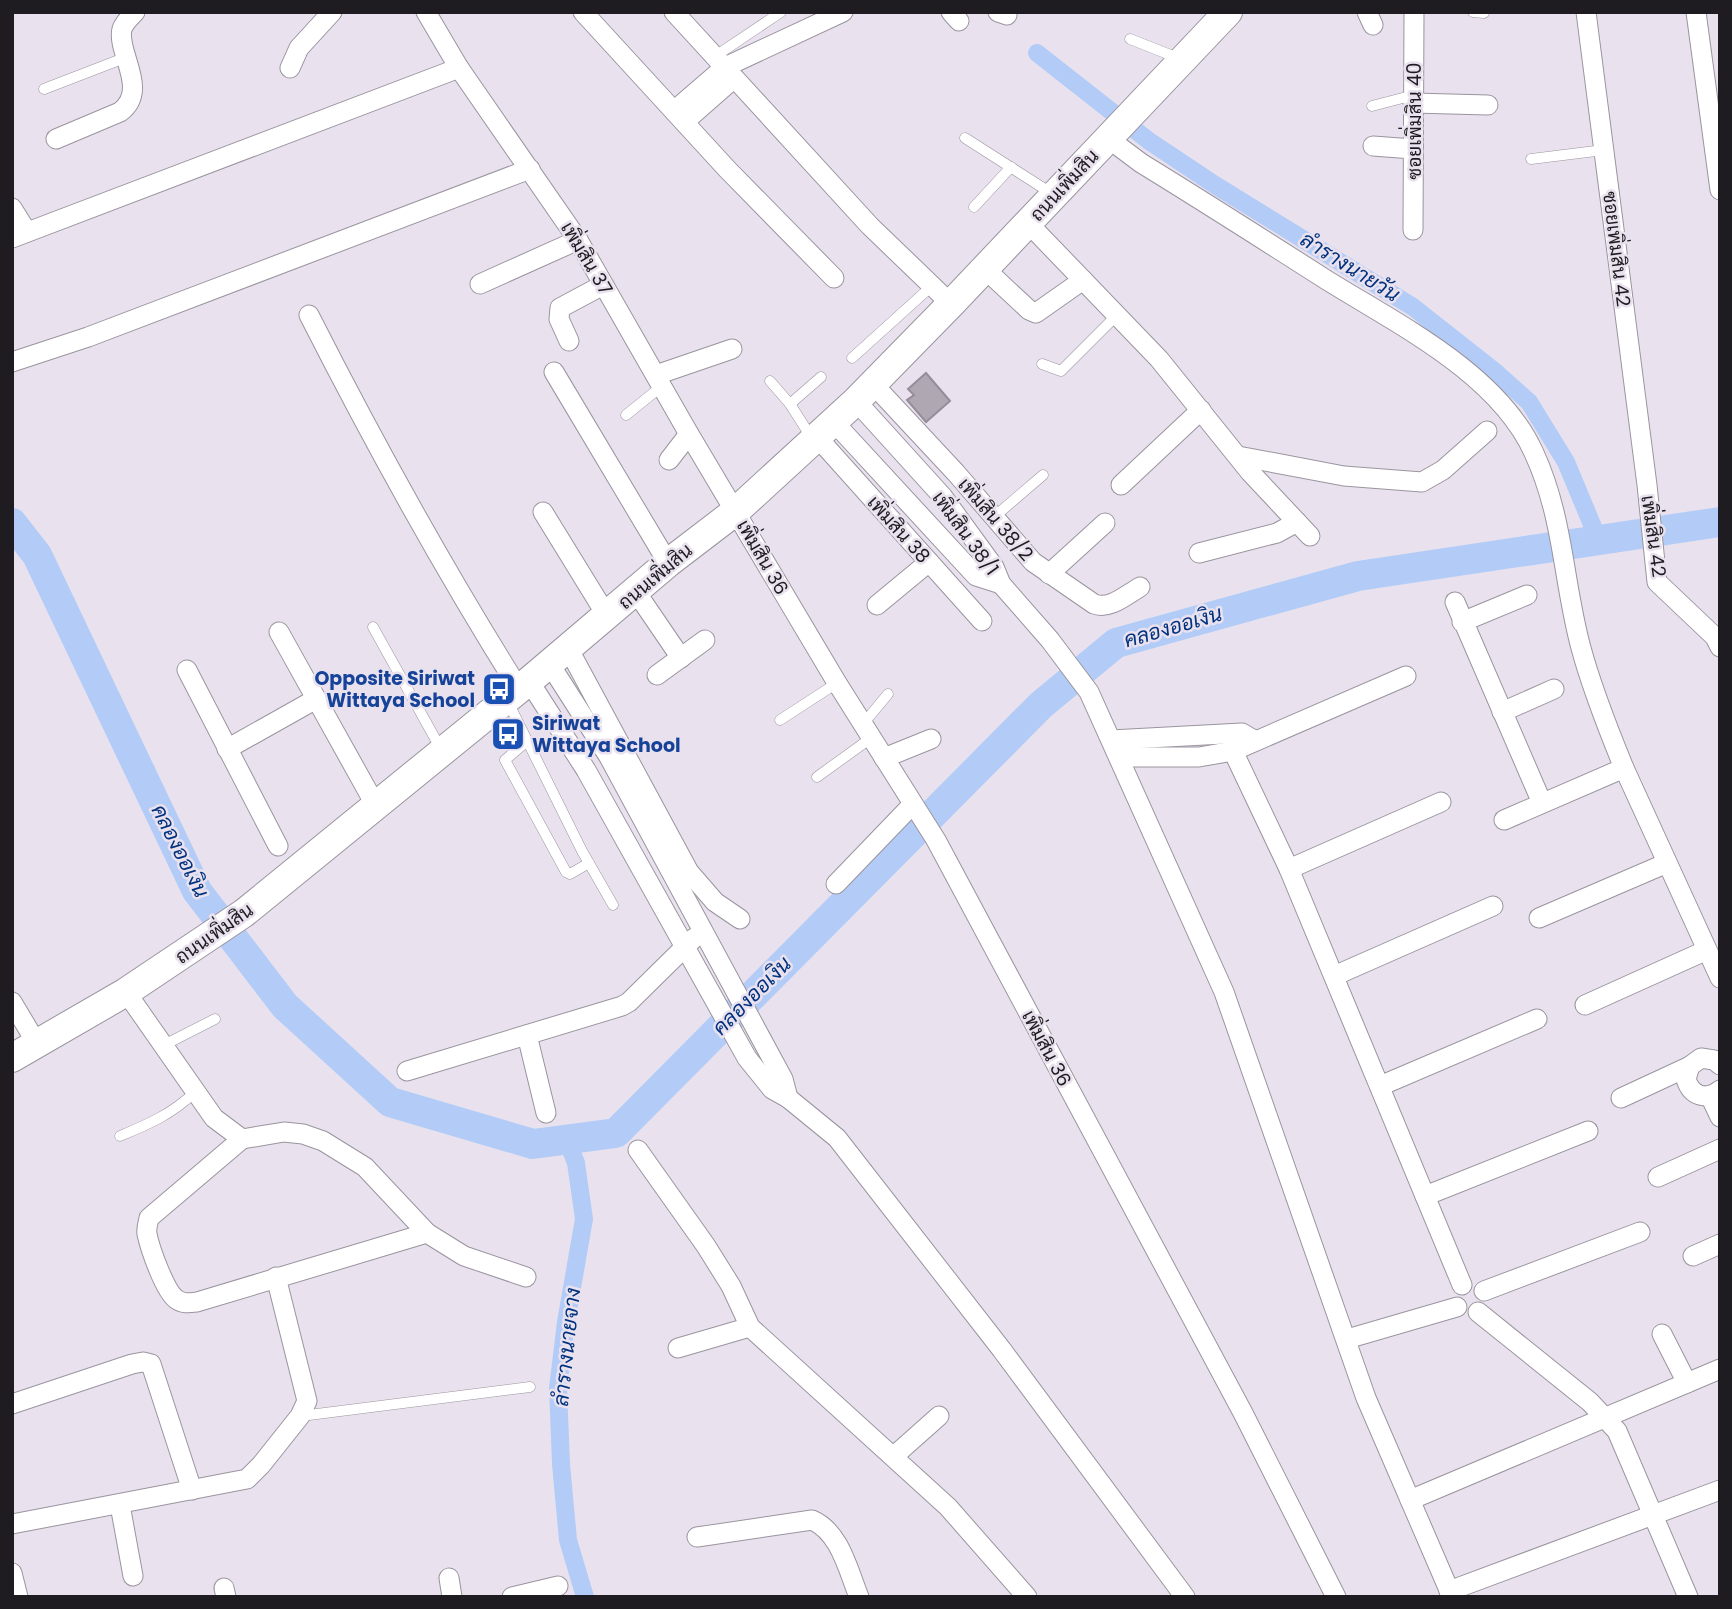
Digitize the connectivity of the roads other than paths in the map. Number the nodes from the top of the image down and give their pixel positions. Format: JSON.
{"nodes":[{"id":1,"x":135,"y":12,"type":"edge"},
{"id":2,"x":332,"y":12,"type":"edge"},
{"id":3,"x":425,"y":12,"type":"edge"},
{"id":4,"x":583,"y":12,"type":"edge"},
{"id":5,"x":674,"y":12,"type":"edge"},
{"id":6,"x":781,"y":12,"type":"edge"},
{"id":7,"x":843,"y":12,"type":"edge"},
{"id":8,"x":1228,"y":12,"type":"edge"},
{"id":9,"x":1414,"y":12,"type":"edge"},
{"id":10,"x":1586,"y":12,"type":"edge"},
{"id":11,"x":1696,"y":12,"type":"edge"},
{"id":12,"x":1130,"y":39,"type":"dead end"},
{"id":13,"x":127,"y":57,"type":"junction"},
{"id":14,"x":1182,"y":60,"type":"junction"},
{"id":15,"x":724,"y":67,"type":"junction"},
{"id":16,"x":290,"y":68,"type":"dead end"},
{"id":17,"x":459,"y":68,"type":"junction"},
{"id":18,"x":44,"y":89,"type":"dead end"},
{"id":19,"x":1413,"y":99,"type":"junction"},
{"id":20,"x":1488,"y":104,"type":"dead end"},
{"id":21,"x":1372,"y":106,"type":"dead end"},
{"id":22,"x":679,"y":116,"type":"junction"},
{"id":23,"x":1119,"y":127,"type":"junction"},
{"id":24,"x":965,"y":138,"type":"dead end"},
{"id":25,"x":56,"y":139,"type":"dead end"},
{"id":26,"x":1373,"y":146,"type":"dead end"},
{"id":27,"x":1413,"y":149,"type":"junction"},
{"id":28,"x":1604,"y":150,"type":"junction"},
{"id":29,"x":1531,"y":159,"type":"dead end"},
{"id":30,"x":1011,"y":167,"type":"junction"},
{"id":31,"x":530,"y":169,"type":"junction"},
{"id":32,"x":1720,"y":190,"type":"edge"},
{"id":33,"x":1055,"y":195,"type":"junction"},
{"id":34,"x":974,"y":206,"type":"dead end"},
{"id":35,"x":12,"y":208,"type":"edge"},
{"id":36,"x":1028,"y":223,"type":"junction"},
{"id":37,"x":1413,"y":230,"type":"dead end"},
{"id":38,"x":20,"y":235,"type":"edge"},
{"id":39,"x":578,"y":240,"type":"junction"},
{"id":40,"x":985,"y":269,"type":"junction"},
{"id":41,"x":834,"y":278,"type":"dead end"},
{"id":42,"x":1083,"y":280,"type":"junction"},
{"id":43,"x":480,"y":284,"type":"dead end"},
{"id":44,"x":603,"y":285,"type":"junction"},
{"id":45,"x":942,"y":294,"type":"junction"},
{"id":46,"x":1116,"y":315,"type":"junction"},
{"id":47,"x":309,"y":316,"type":"dead end"},
{"id":48,"x":569,"y":341,"type":"dead end"},
{"id":49,"x":732,"y":349,"type":"dead end"},
{"id":50,"x":852,"y":358,"type":"dead end"},
{"id":51,"x":12,"y":362,"type":"edge"},
{"id":52,"x":1042,"y":364,"type":"dead end"},
{"id":53,"x":554,"y":372,"type":"dead end"},
{"id":54,"x":821,"y":377,"type":"dead end"},
{"id":55,"x":659,"y":381,"type":"junction"},
{"id":56,"x":770,"y":381,"type":"dead end"},
{"id":57,"x":864,"y":392,"type":"junction"},
{"id":58,"x":790,"y":404,"type":"junction"},
{"id":59,"x":1201,"y":410,"type":"junction"},
{"id":60,"x":626,"y":415,"type":"dead end"},
{"id":61,"x":1487,"y":432,"type":"dead end"},
{"id":62,"x":821,"y":433,"type":"junction"},
{"id":63,"x":689,"y":434,"type":"junction"},
{"id":64,"x":1238,"y":456,"type":"junction"},
{"id":65,"x":669,"y":460,"type":"dead end"},
{"id":66,"x":1043,"y":475,"type":"dead end"},
{"id":67,"x":1121,"y":485,"type":"dead end"},
{"id":68,"x":1647,"y":485,"type":"joint"},
{"id":69,"x":736,"y":511,"type":"junction"},
{"id":70,"x":543,"y":512,"type":"dead end"},
{"id":71,"x":994,"y":517,"type":"junction"},
{"id":72,"x":1105,"y":523,"type":"dead end"},
{"id":73,"x":964,"y":526,"type":"junction"},
{"id":74,"x":944,"y":541,"type":"junction"},
{"id":75,"x":1199,"y":553,"type":"dead end"},
{"id":76,"x":929,"y":562,"type":"junction"},
{"id":77,"x":668,"y":564,"type":"junction"},
{"id":78,"x":1049,"y":574,"type":"junction"},
{"id":79,"x":1001,"y":584,"type":"junction"},
{"id":80,"x":1140,"y":587,"type":"dead end"},
{"id":81,"x":636,"y":592,"type":"junction"},
{"id":82,"x":1527,"y":595,"type":"dead end"},
{"id":83,"x":1455,"y":602,"type":"dead end"},
{"id":84,"x":877,"y":605,"type":"dead end"},
{"id":85,"x":607,"y":616,"type":"junction"},
{"id":86,"x":982,"y":621,"type":"dead end"},
{"id":87,"x":1462,"y":622,"type":"junction"},
{"id":88,"x":373,"y":627,"type":"dead end"},
{"id":89,"x":279,"y":632,"type":"dead end"},
{"id":90,"x":705,"y":640,"type":"dead end"},
{"id":91,"x":1720,"y":647,"type":"edge"},
{"id":92,"x":681,"y":658,"type":"junction"},
{"id":93,"x":187,"y":670,"type":"dead end"},
{"id":94,"x":657,"y":675,"type":"dead end"},
{"id":95,"x":534,"y":676,"type":"junction"},
{"id":96,"x":1406,"y":676,"type":"dead end"},
{"id":97,"x":837,"y":683,"type":"junction"},
{"id":98,"x":1555,"y":689,"type":"dead end"},
{"id":99,"x":888,"y":694,"type":"dead end"},
{"id":100,"x":316,"y":699,"type":"junction"},
{"id":101,"x":1503,"y":712,"type":"junction"},
{"id":102,"x":780,"y":720,"type":"dead end"},
{"id":103,"x":867,"y":731,"type":"junction"},
{"id":104,"x":931,"y":739,"type":"dead end"},
{"id":105,"x":1254,"y":740,"type":"junction"},
{"id":106,"x":526,"y":742,"type":"junction"},
{"id":107,"x":1115,"y":748,"type":"junction"},
{"id":108,"x":227,"y":749,"type":"junction"},
{"id":109,"x":442,"y":751,"type":"junction"},
{"id":110,"x":1233,"y":751,"type":"junction"},
{"id":111,"x":884,"y":758,"type":"junction"},
{"id":112,"x":1624,"y":768,"type":"junction"},
{"id":113,"x":817,"y":777,"type":"dead end"},
{"id":114,"x":1441,"y":802,"type":"dead end"},
{"id":115,"x":1542,"y":803,"type":"junction"},
{"id":116,"x":376,"y":806,"type":"junction"},
{"id":117,"x":914,"y":806,"type":"junction"},
{"id":118,"x":1504,"y":820,"type":"dead end"},
{"id":119,"x":278,"y":846,"type":"dead end"},
{"id":120,"x":589,"y":863,"type":"junction"},
{"id":121,"x":1667,"y":863,"type":"junction"},
{"id":122,"x":1289,"y":869,"type":"junction"},
{"id":123,"x":836,"y":884,"type":"dead end"},
{"id":124,"x":613,"y":905,"type":"dead end"},
{"id":125,"x":1493,"y":906,"type":"dead end"},
{"id":126,"x":1539,"y":918,"type":"dead end"},
{"id":127,"x":740,"y":919,"type":"dead end"},
{"id":128,"x":703,"y":931,"type":"junction"},
{"id":129,"x":684,"y":946,"type":"junction"},
{"id":130,"x":1707,"y":950,"type":"junction"},
{"id":131,"x":1334,"y":976,"type":"junction"},
{"id":132,"x":1720,"y":978,"type":"edge"},
{"id":133,"x":126,"y":992,"type":"junction"},
{"id":134,"x":12,"y":1002,"type":"edge"},
{"id":135,"x":1585,"y":1005,"type":"dead end"},
{"id":136,"x":1537,"y":1018,"type":"dead end"},
{"id":137,"x":215,"y":1019,"type":"dead end"},
{"id":138,"x":527,"y":1035,"type":"junction"},
{"id":139,"x":37,"y":1044,"type":"junction"},
{"id":140,"x":164,"y":1045,"type":"junction"},
{"id":141,"x":756,"y":1053,"type":"junction"},
{"id":142,"x":1718,"y":1056,"type":"edge"},
{"id":143,"x":12,"y":1058,"type":"edge"},
{"id":144,"x":1690,"y":1066,"type":"junction"},
{"id":145,"x":407,"y":1071,"type":"dead end"},
{"id":146,"x":1380,"y":1086,"type":"junction"},
{"id":147,"x":195,"y":1092,"type":"junction"},
{"id":148,"x":1715,"y":1093,"type":"edge"},
{"id":149,"x":1621,"y":1098,"type":"dead end"},
{"id":150,"x":546,"y":1112,"type":"dead end"},
{"id":151,"x":1720,"y":1117,"type":"edge"},
{"id":152,"x":1588,"y":1131,"type":"dead end"},
{"id":153,"x":120,"y":1136,"type":"dead end"},
{"id":154,"x":242,"y":1139,"type":"junction"},
{"id":155,"x":1720,"y":1149,"type":"edge"},
{"id":156,"x":638,"y":1150,"type":"dead end"},
{"id":157,"x":1658,"y":1177,"type":"dead end"},
{"id":158,"x":1425,"y":1196,"type":"junction"},
{"id":159,"x":1640,"y":1232,"type":"dead end"},
{"id":160,"x":427,"y":1233,"type":"junction"},
{"id":161,"x":1720,"y":1244,"type":"edge"},
{"id":162,"x":1693,"y":1256,"type":"dead end"},
{"id":163,"x":276,"y":1277,"type":"junction"},
{"id":164,"x":526,"y":1277,"type":"dead end"},
{"id":165,"x":1462,"y":1285,"type":"junction"},
{"id":166,"x":1484,"y":1291,"type":"junction"},
{"id":167,"x":1457,"y":1307,"type":"junction"},
{"id":168,"x":1478,"y":1312,"type":"junction"},
{"id":169,"x":750,"y":1327,"type":"junction"},
{"id":170,"x":1662,"y":1334,"type":"dead end"},
{"id":171,"x":1347,"y":1339,"type":"junction"},
{"id":172,"x":678,"y":1348,"type":"dead end"},
{"id":173,"x":1720,"y":1369,"type":"edge"},
{"id":174,"x":1687,"y":1383,"type":"junction"},
{"id":175,"x":530,"y":1387,"type":"dead end"},
{"id":176,"x":12,"y":1404,"type":"edge"},
{"id":177,"x":300,"y":1416,"type":"junction"},
{"id":178,"x":939,"y":1416,"type":"dead end"},
{"id":179,"x":1604,"y":1418,"type":"junction"},
{"id":180,"x":894,"y":1457,"type":"junction"},
{"id":181,"x":192,"y":1490,"type":"junction"},
{"id":182,"x":1720,"y":1490,"type":"edge"},
{"id":183,"x":1410,"y":1500,"type":"junction"},
{"id":184,"x":120,"y":1505,"type":"junction"},
{"id":185,"x":1651,"y":1514,"type":"junction"},
{"id":186,"x":12,"y":1524,"type":"edge"},
{"id":187,"x":697,"y":1537,"type":"dead end"},
{"id":188,"x":12,"y":1573,"type":"edge"},
{"id":189,"x":133,"y":1576,"type":"dead end"},
{"id":190,"x":558,"y":1586,"type":"dead end"},
{"id":191,"x":1451,"y":1594,"type":"edge"},
{"id":192,"x":18,"y":1597,"type":"edge"},
{"id":193,"x":512,"y":1597,"type":"edge"},
{"id":194,"x":859,"y":1597,"type":"edge"},
{"id":195,"x":1027,"y":1597,"type":"edge"},
{"id":196,"x":1185,"y":1597,"type":"edge"},
{"id":197,"x":1336,"y":1597,"type":"edge"},
{"id":198,"x":1688,"y":1597,"type":"edge"}],
"edges":[{"from":1,"to":13,"type":"street"},
{"from":2,"to":16,"type":"street"},
{"from":3,"to":17,"type":"street","name":"เพิ่มสิน 37"},
{"from":4,"to":22,"type":"street"},
{"from":5,"to":15,"type":"street"},
{"from":6,"to":15,"type":"lane"},
{"from":7,"to":15,"type":"street"},
{"from":8,"to":14,"type":"street","name":"ถนนเพิ่มสิน"},
{"from":9,"to":19,"type":"street","name":"ซอยเพิ่มสิน 40"},
{"from":10,"to":28,"type":"street","name":"ซอยเพิ่มสิน 42"},
{"from":11,"to":32,"type":"street"},
{"from":12,"to":14,"type":"lane"},
{"from":13,"to":18,"type":"lane"},
{"from":13,"to":25,"type":"street"},
{"from":14,"to":23,"type":"street","name":"ถนนเพิ่มสิน"},
{"from":15,"to":22,"type":"street"},
{"from":15,"to":45,"type":"street"},
{"from":17,"to":31,"type":"street","name":"เพิ่มสิน 37"},
{"from":17,"to":38,"type":"street"},
{"from":19,"to":20,"type":"street"},
{"from":19,"to":21,"type":"lane"},
{"from":19,"to":27,"type":"street","name":"ซอยเพิ่มสิน 40"},
{"from":22,"to":41,"type":"street"},
{"from":23,"to":33,"type":"street","name":"ถนนเพิ่มสิน"},
{"from":23,"to":112,"type":"street"},
{"from":24,"to":30,"type":"lane"},
{"from":26,"to":27,"type":"street"},
{"from":27,"to":37,"type":"street","name":"ซอยเพิ่มสิน 40"},
{"from":28,"to":29,"type":"lane"},
{"from":28,"to":68,"type":"street","name":"ซอยเพิ่มสิน 42"},
{"from":30,"to":33,"type":"lane"},
{"from":30,"to":34,"type":"lane"},
{"from":31,"to":39,"type":"street","name":"เพิ่มสิน 37"},
{"from":31,"to":51,"type":"street"},
{"from":33,"to":36,"type":"street","name":"ถนนเพิ่มสิน"},
{"from":35,"to":38,"type":"street"},
{"from":36,"to":40,"type":"street","name":"ถนนเพิ่มสิน"},
{"from":36,"to":42,"type":"street"},
{"from":39,"to":43,"type":"street"},
{"from":39,"to":44,"type":"street","name":"เพิ่มสิน 37"},
{"from":40,"to":42,"type":"street"},
{"from":40,"to":45,"type":"street","name":"ถนนเพิ่มสิน"},
{"from":42,"to":46,"type":"street"},
{"from":44,"to":48,"type":"street"},
{"from":44,"to":55,"type":"street","name":"เพิ่มสิน 37"},
{"from":45,"to":50,"type":"lane"},
{"from":45,"to":57,"type":"street","name":"ถนนเพิ่มสิน"},
{"from":46,"to":52,"type":"lane"},
{"from":46,"to":59,"type":"street"},
{"from":47,"to":95,"type":"street"},
{"from":49,"to":55,"type":"street"},
{"from":53,"to":77,"type":"street"},
{"from":54,"to":58,"type":"lane"},
{"from":55,"to":60,"type":"lane"},
{"from":55,"to":63,"type":"street","name":"เพิ่มสิน 37"},
{"from":56,"to":58,"type":"lane"},
{"from":57,"to":62,"type":"street","name":"ถนนเพิ่มสิน"},
{"from":57,"to":71,"type":"street","name":"เพิ่มสิน 38/2"},
{"from":57,"to":73,"type":"street","name":"เพิ่มสิน 38/1"},
{"from":58,"to":62,"type":"lane"},
{"from":59,"to":64,"type":"street"},
{"from":59,"to":67,"type":"street"},
{"from":61,"to":64,"type":"street"},
{"from":62,"to":69,"type":"street","name":"ถนนเพิ่มสิน"},
{"from":62,"to":74,"type":"street","name":"เพิ่มสิน 38/1"},
{"from":62,"to":76,"type":"street","name":"เพิ่มสิน 38"},
{"from":63,"to":65,"type":"street"},
{"from":63,"to":69,"type":"street","name":"เพิ่มสิน 37"},
{"from":64,"to":75,"type":"street"},
{"from":66,"to":71,"type":"lane"},
{"from":68,"to":91,"type":"street","name":"เพิ่มสิน 42"},
{"from":69,"to":77,"type":"street","name":"ถนนเพิ่มสิน"},
{"from":69,"to":97,"type":"street","name":"เพิ่มสิน 36"},
{"from":70,"to":85,"type":"street"},
{"from":71,"to":78,"type":"street","name":"เพิ่มสิน 38/2"},
{"from":72,"to":78,"type":"street"},
{"from":73,"to":74,"type":"street"},
{"from":73,"to":79,"type":"street","name":"เพิ่มสิน 38/1"},
{"from":74,"to":79,"type":"street","name":"เพิ่มสิน 38/1"},
{"from":76,"to":84,"type":"street"},
{"from":76,"to":86,"type":"street","name":"เพิ่มสิน 38"},
{"from":77,"to":81,"type":"street","name":"ถนนเพิ่มสิน"},
{"from":78,"to":80,"type":"street","name":"เพิ่มสิน 38/2"},
{"from":79,"to":107,"type":"street"},
{"from":81,"to":85,"type":"street","name":"ถนนเพิ่มสิน"},
{"from":81,"to":92,"type":"street"},
{"from":82,"to":87,"type":"street"},
{"from":83,"to":87,"type":"street"},
{"from":85,"to":95,"type":"street","name":"ถนนเพิ่มสิน"},
{"from":87,"to":101,"type":"street"},
{"from":88,"to":109,"type":"lane"},
{"from":89,"to":100,"type":"street"},
{"from":90,"to":92,"type":"street"},
{"from":92,"to":94,"type":"street"},
{"from":93,"to":108,"type":"street"},
{"from":95,"to":106,"type":"lane"},
{"from":95,"to":109,"type":"street","name":"ถนนเพิ่มสิน"},
{"from":95,"to":127,"type":"street"},
{"from":95,"to":128,"type":"street"},
{"from":95,"to":129,"type":"street"},
{"from":96,"to":105,"type":"street"},
{"from":97,"to":102,"type":"lane"},
{"from":97,"to":103,"type":"street","name":"เพิ่มสิน 36"},
{"from":98,"to":101,"type":"street"},
{"from":99,"to":103,"type":"lane"},
{"from":100,"to":108,"type":"street"},
{"from":100,"to":116,"type":"street"},
{"from":101,"to":115,"type":"street"},
{"from":103,"to":111,"type":"street","name":"เพิ่มสิน 36"},
{"from":103,"to":113,"type":"lane"},
{"from":104,"to":111,"type":"street"},
{"from":105,"to":107,"type":"street"},
{"from":105,"to":110,"type":"street"},
{"from":106,"to":120,"type":"lane"},
{"from":106,"to":120,"type":"lane"},
{"from":107,"to":110,"type":"street"},
{"from":107,"to":171,"type":"street"},
{"from":108,"to":119,"type":"street"},
{"from":109,"to":116,"type":"street","name":"ถนนเพิ่มสิน"},
{"from":110,"to":122,"type":"street"},
{"from":111,"to":117,"type":"street","name":"เพิ่มสิน 36"},
{"from":112,"to":115,"type":"street"},
{"from":112,"to":121,"type":"street"},
{"from":114,"to":122,"type":"street"},
{"from":115,"to":118,"type":"street"},
{"from":116,"to":133,"type":"street","name":"ถนนเพิ่มสิน"},
{"from":117,"to":123,"type":"street"},
{"from":117,"to":197,"type":"street","name":"เพิ่มสิน 36"},
{"from":120,"to":124,"type":"lane"},
{"from":121,"to":126,"type":"street"},
{"from":121,"to":130,"type":"street"},
{"from":122,"to":131,"type":"street"},
{"from":125,"to":131,"type":"street"},
{"from":128,"to":129,"type":"street"},
{"from":128,"to":141,"type":"street"},
{"from":129,"to":138,"type":"street"},
{"from":129,"to":141,"type":"street"},
{"from":130,"to":132,"type":"street"},
{"from":130,"to":135,"type":"street"},
{"from":131,"to":146,"type":"street"},
{"from":133,"to":139,"type":"street","name":"ถนนเพิ่มสิน"},
{"from":133,"to":140,"type":"street"},
{"from":134,"to":139,"type":"street"},
{"from":136,"to":146,"type":"street"},
{"from":137,"to":140,"type":"lane"},
{"from":138,"to":145,"type":"street"},
{"from":138,"to":150,"type":"street"},
{"from":139,"to":143,"type":"street","name":"ถนนเพิ่มสิน"},
{"from":140,"to":147,"type":"street"},
{"from":141,"to":196,"type":"street"},
{"from":142,"to":144,"type":"street"},
{"from":144,"to":148,"type":"street"},
{"from":144,"to":149,"type":"street"},
{"from":146,"to":158,"type":"street"},
{"from":147,"to":153,"type":"lane"},
{"from":147,"to":154,"type":"street"},
{"from":148,"to":151,"type":"street"},
{"from":152,"to":158,"type":"street"},
{"from":154,"to":160,"type":"street"},
{"from":154,"to":163,"type":"street"},
{"from":155,"to":157,"type":"street"},
{"from":156,"to":169,"type":"street"},
{"from":158,"to":165,"type":"street"},
{"from":159,"to":166,"type":"street"},
{"from":160,"to":163,"type":"street"},
{"from":160,"to":164,"type":"street"},
{"from":161,"to":162,"type":"street"},
{"from":163,"to":177,"type":"street"},
{"from":165,"to":166,"type":"street"},
{"from":165,"to":167,"type":"street"},
{"from":166,"to":168,"type":"street"},
{"from":167,"to":168,"type":"street"},
{"from":167,"to":171,"type":"street"},
{"from":168,"to":179,"type":"street"},
{"from":169,"to":172,"type":"street"},
{"from":169,"to":180,"type":"street"},
{"from":170,"to":174,"type":"street"},
{"from":171,"to":183,"type":"street"},
{"from":173,"to":174,"type":"street"},
{"from":174,"to":179,"type":"street"},
{"from":175,"to":177,"type":"lane"},
{"from":176,"to":181,"type":"street"},
{"from":177,"to":181,"type":"street"},
{"from":178,"to":180,"type":"street"},
{"from":179,"to":183,"type":"street"},
{"from":179,"to":185,"type":"street"},
{"from":180,"to":195,"type":"street"},
{"from":181,"to":184,"type":"street"},
{"from":182,"to":185,"type":"street"},
{"from":183,"to":191,"type":"street"},
{"from":184,"to":186,"type":"street"},
{"from":184,"to":189,"type":"street"},
{"from":185,"to":191,"type":"street"},
{"from":185,"to":198,"type":"street"},
{"from":187,"to":194,"type":"street"},
{"from":188,"to":192,"type":"street"},
{"from":190,"to":193,"type":"street"}]}
